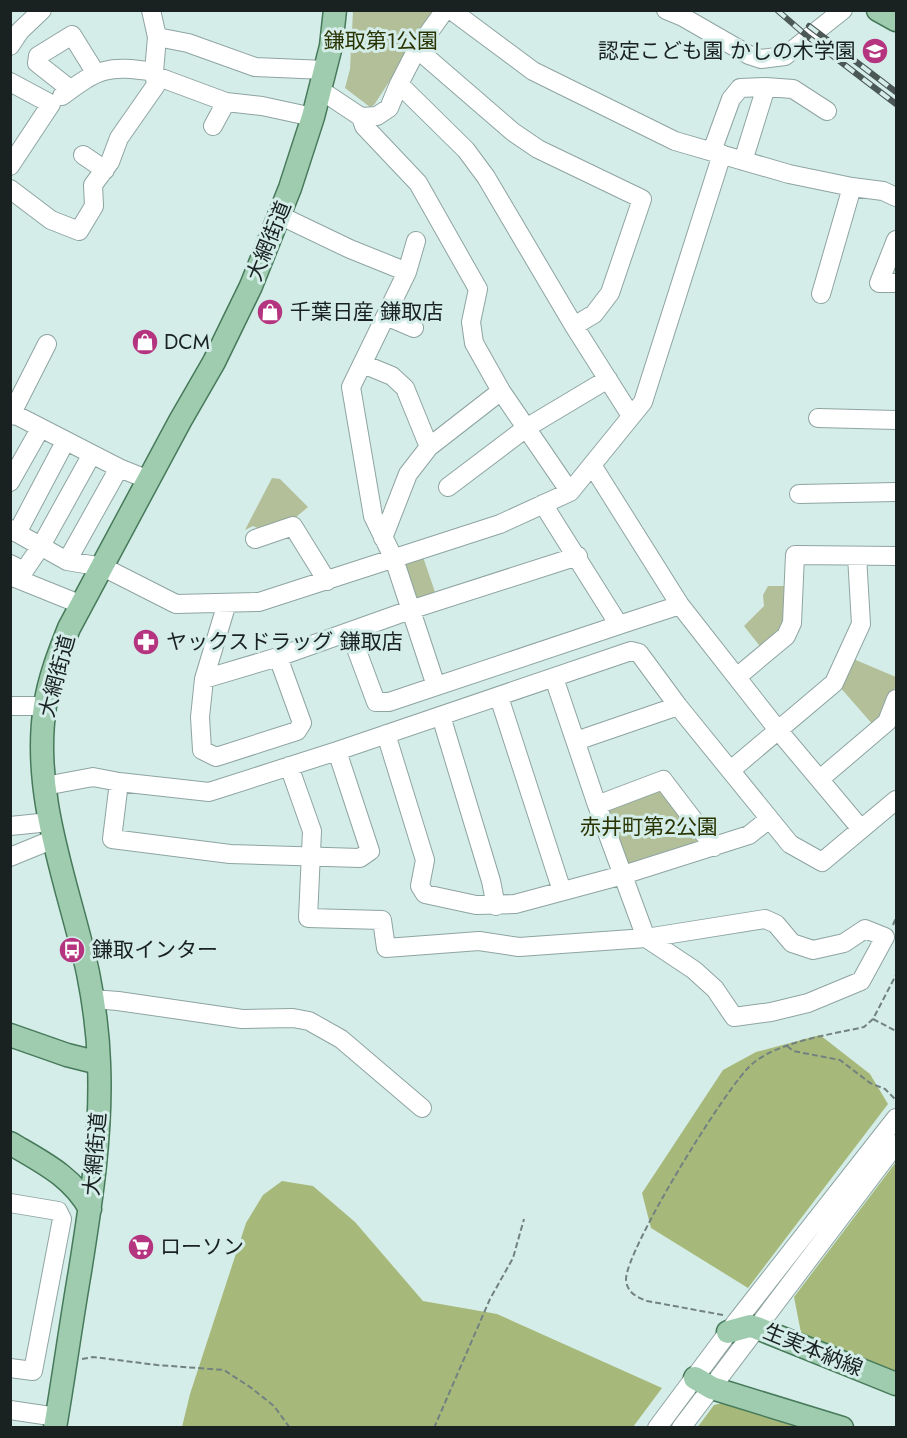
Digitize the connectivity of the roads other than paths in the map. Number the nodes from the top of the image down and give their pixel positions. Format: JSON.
{"nodes":[{"id":1,"x":42,"y":10,"type":"edge"},
{"id":2,"x":152,"y":10,"type":"edge"},
{"id":3,"x":335,"y":10,"type":"edge"},
{"id":4,"x":445,"y":10,"type":"edge"},
{"id":5,"x":451,"y":10,"type":"edge"},
{"id":6,"x":666,"y":10,"type":"edge"},
{"id":7,"x":843,"y":10,"type":"edge"},
{"id":8,"x":878,"y":10,"type":"edge"},
{"id":9,"x":897,"y":20,"type":"edge"},
{"id":10,"x":157,"y":37,"type":"junction"},
{"id":11,"x":10,"y":46,"type":"edge"},
{"id":12,"x":417,"y":49,"type":"junction"},
{"id":13,"x":95,"y":72,"type":"junction"},
{"id":14,"x":155,"y":74,"type":"junction"},
{"id":15,"x":322,"y":80,"type":"junction"},
{"id":16,"x":10,"y":82,"type":"edge"},
{"id":17,"x":399,"y":84,"type":"junction"},
{"id":18,"x":766,"y":87,"type":"junction"},
{"id":19,"x":226,"y":102,"type":"junction"},
{"id":20,"x":827,"y":111,"type":"dead end"},
{"id":21,"x":313,"y":117,"type":"junction"},
{"id":22,"x":361,"y":117,"type":"junction"},
{"id":23,"x":213,"y":126,"type":"dead end"},
{"id":24,"x":717,"y":153,"type":"junction"},
{"id":25,"x":83,"y":155,"type":"dead end"},
{"id":26,"x":743,"y":160,"type":"junction"},
{"id":27,"x":10,"y":166,"type":"edge"},
{"id":28,"x":105,"y":170,"type":"junction"},
{"id":29,"x":852,"y":187,"type":"junction"},
{"id":30,"x":10,"y":189,"type":"edge"},
{"id":31,"x":897,"y":197,"type":"edge"},
{"id":32,"x":279,"y":215,"type":"junction"},
{"id":33,"x":897,"y":240,"type":"edge"},
{"id":34,"x":416,"y":241,"type":"dead end"},
{"id":35,"x":407,"y":272,"type":"junction"},
{"id":36,"x":897,"y":283,"type":"edge"},
{"id":37,"x":821,"y":294,"type":"dead end"},
{"id":38,"x":386,"y":316,"type":"junction"},
{"id":39,"x":574,"y":326,"type":"junction"},
{"id":40,"x":414,"y":328,"type":"dead end"},
{"id":41,"x":47,"y":344,"type":"dead end"},
{"id":42,"x":363,"y":364,"type":"junction"},
{"id":43,"x":608,"y":379,"type":"junction"},
{"id":44,"x":501,"y":391,"type":"junction"},
{"id":45,"x":11,"y":415,"type":"edge"},
{"id":46,"x":631,"y":416,"type":"junction"},
{"id":47,"x":818,"y":418,"type":"dead end"},
{"id":48,"x":897,"y":420,"type":"edge"},
{"id":49,"x":526,"y":428,"type":"junction"},
{"id":50,"x":40,"y":429,"type":"junction"},
{"id":51,"x":65,"y":442,"type":"junction"},
{"id":52,"x":429,"y":447,"type":"junction"},
{"id":53,"x":92,"y":454,"type":"junction"},
{"id":54,"x":592,"y":465,"type":"junction"},
{"id":55,"x":119,"y":468,"type":"junction"},
{"id":56,"x":149,"y":480,"type":"junction"},
{"id":57,"x":10,"y":482,"type":"edge"},
{"id":58,"x":448,"y":487,"type":"dead end"},
{"id":59,"x":570,"y":492,"type":"junction"},
{"id":60,"x":897,"y":492,"type":"edge"},
{"id":61,"x":799,"y":494,"type":"dead end"},
{"id":62,"x":543,"y":504,"type":"junction"},
{"id":63,"x":14,"y":531,"type":"edge"},
{"id":64,"x":383,"y":538,"type":"junction"},
{"id":65,"x":255,"y":539,"type":"dead end"},
{"id":66,"x":41,"y":546,"type":"junction"},
{"id":67,"x":578,"y":556,"type":"junction"},
{"id":68,"x":857,"y":556,"type":"junction"},
{"id":69,"x":897,"y":556,"type":"edge"},
{"id":70,"x":394,"y":559,"type":"junction"},
{"id":71,"x":67,"y":561,"type":"junction"},
{"id":72,"x":10,"y":564,"type":"edge"},
{"id":73,"x":103,"y":567,"type":"junction"},
{"id":74,"x":10,"y":576,"type":"edge"},
{"id":75,"x":327,"y":581,"type":"junction"},
{"id":76,"x":227,"y":603,"type":"junction"},
{"id":77,"x":82,"y":605,"type":"junction"},
{"id":78,"x":680,"y":605,"type":"junction"},
{"id":79,"x":410,"y":610,"type":"junction"},
{"id":80,"x":619,"y":625,"type":"junction"},
{"id":81,"x":350,"y":632,"type":"junction"},
{"id":82,"x":278,"y":657,"type":"junction"},
{"id":83,"x":737,"y":677,"type":"junction"},
{"id":84,"x":554,"y":678,"type":"junction"},
{"id":85,"x":204,"y":679,"type":"junction"},
{"id":86,"x":436,"y":686,"type":"junction"},
{"id":87,"x":499,"y":697,"type":"junction"},
{"id":88,"x":897,"y":699,"type":"edge"},
{"id":89,"x":10,"y":706,"type":"edge"},
{"id":90,"x":45,"y":706,"type":"junction"},
{"id":91,"x":678,"y":706,"type":"junction"},
{"id":92,"x":441,"y":716,"type":"junction"},
{"id":93,"x":778,"y":730,"type":"junction"},
{"id":94,"x":386,"y":734,"type":"junction"},
{"id":95,"x":576,"y":741,"type":"junction"},
{"id":96,"x":337,"y":751,"type":"junction"},
{"id":97,"x":289,"y":766,"type":"junction"},
{"id":98,"x":730,"y":770,"type":"junction"},
{"id":99,"x":820,"y":779,"type":"junction"},
{"id":100,"x":119,"y":782,"type":"junction"},
{"id":101,"x":45,"y":786,"type":"junction"},
{"id":102,"x":897,"y":800,"type":"edge"},
{"id":103,"x":597,"y":805,"type":"junction"},
{"id":104,"x":770,"y":819,"type":"junction"},
{"id":105,"x":10,"y":826,"type":"edge"},
{"id":106,"x":861,"y":829,"type":"junction"},
{"id":107,"x":52,"y":830,"type":"junction"},
{"id":108,"x":714,"y":847,"type":"junction"},
{"id":109,"x":10,"y":857,"type":"edge"},
{"id":110,"x":310,"y":857,"type":"junction"},
{"id":111,"x":623,"y":875,"type":"junction"},
{"id":112,"x":562,"y":891,"type":"junction"},
{"id":113,"x":496,"y":906,"type":"junction"},
{"id":114,"x":646,"y":938,"type":"junction"},
{"id":115,"x":93,"y":999,"type":"junction"},
{"id":116,"x":10,"y":1035,"type":"edge"},
{"id":117,"x":99,"y":1062,"type":"junction"},
{"id":118,"x":422,"y":1108,"type":"dead end"},
{"id":119,"x":897,"y":1118,"type":"edge"},
{"id":120,"x":10,"y":1143,"type":"edge"},
{"id":121,"x":897,"y":1144,"type":"edge"},
{"id":122,"x":872,"y":1163,"type":"junction"},
{"id":123,"x":10,"y":1203,"type":"edge"},
{"id":124,"x":90,"y":1209,"type":"junction"},
{"id":125,"x":732,"y":1327,"type":"junction"},
{"id":126,"x":758,"y":1328,"type":"junction"},
{"id":127,"x":10,"y":1368,"type":"edge"},
{"id":128,"x":703,"y":1383,"type":"junction"},
{"id":129,"x":897,"y":1384,"type":"edge"},
{"id":130,"x":10,"y":1410,"type":"edge"},
{"id":131,"x":56,"y":1422,"type":"edge"},
{"id":132,"x":657,"y":1428,"type":"edge"},
{"id":133,"x":681,"y":1428,"type":"edge"},
{"id":134,"x":843,"y":1428,"type":"edge"}],
"edges":[{"from":1,"to":11,"type":"street"},
{"from":2,"to":10,"type":"street"},
{"from":3,"to":15,"type":"main road","name":"大網街道"},
{"from":4,"to":12,"type":"street"},
{"from":5,"to":24,"type":"street"},
{"from":6,"to":7,"type":"street"},
{"from":8,"to":9,"type":"main road"},
{"from":10,"to":14,"type":"street"},
{"from":10,"to":15,"type":"street"},
{"from":12,"to":17,"type":"street"},
{"from":12,"to":39,"type":"street"},
{"from":13,"to":13,"type":"street"},
{"from":13,"to":14,"type":"street"},
{"from":14,"to":19,"type":"street"},
{"from":14,"to":28,"type":"street"},
{"from":15,"to":21,"type":"main road","name":"大網街道"},
{"from":15,"to":22,"type":"street"},
{"from":16,"to":27,"type":"street"},
{"from":17,"to":22,"type":"street"},
{"from":17,"to":39,"type":"street"},
{"from":18,"to":20,"type":"street"},
{"from":18,"to":24,"type":"street"},
{"from":18,"to":26,"type":"street"},
{"from":19,"to":21,"type":"street"},
{"from":19,"to":23,"type":"street"},
{"from":21,"to":32,"type":"main road","name":"大網街道"},
{"from":22,"to":44,"type":"street"},
{"from":24,"to":26,"type":"street"},
{"from":24,"to":46,"type":"street"},
{"from":25,"to":28,"type":"street"},
{"from":26,"to":29,"type":"street"},
{"from":28,"to":30,"type":"street"},
{"from":29,"to":31,"type":"street"},
{"from":29,"to":37,"type":"street"},
{"from":32,"to":35,"type":"street"},
{"from":32,"to":56,"type":"main road","name":"大網街道"},
{"from":33,"to":36,"type":"street"},
{"from":34,"to":35,"type":"street"},
{"from":35,"to":38,"type":"street"},
{"from":38,"to":40,"type":"street"},
{"from":38,"to":42,"type":"street"},
{"from":39,"to":43,"type":"street"},
{"from":41,"to":45,"type":"street"},
{"from":42,"to":52,"type":"street"},
{"from":42,"to":64,"type":"street"},
{"from":43,"to":46,"type":"street"},
{"from":43,"to":49,"type":"street"},
{"from":44,"to":49,"type":"street"},
{"from":44,"to":52,"type":"street"},
{"from":45,"to":50,"type":"street"},
{"from":46,"to":54,"type":"street"},
{"from":47,"to":48,"type":"street"},
{"from":49,"to":58,"type":"street"},
{"from":49,"to":59,"type":"street"},
{"from":50,"to":51,"type":"street"},
{"from":50,"to":57,"type":"street"},
{"from":51,"to":53,"type":"street"},
{"from":51,"to":63,"type":"street"},
{"from":52,"to":64,"type":"street"},
{"from":53,"to":55,"type":"street"},
{"from":53,"to":66,"type":"street"},
{"from":54,"to":59,"type":"street"},
{"from":54,"to":78,"type":"street"},
{"from":55,"to":56,"type":"street"},
{"from":55,"to":71,"type":"street"},
{"from":56,"to":73,"type":"main road","name":"大網街道"},
{"from":59,"to":62,"type":"street"},
{"from":60,"to":61,"type":"street"},
{"from":62,"to":67,"type":"street"},
{"from":62,"to":70,"type":"street"},
{"from":63,"to":66,"type":"street"},
{"from":64,"to":70,"type":"street"},
{"from":65,"to":75,"type":"street"},
{"from":66,"to":71,"type":"street"},
{"from":66,"to":72,"type":"street"},
{"from":67,"to":79,"type":"street"},
{"from":67,"to":80,"type":"street"},
{"from":68,"to":69,"type":"street"},
{"from":68,"to":83,"type":"street"},
{"from":68,"to":93,"type":"street"},
{"from":70,"to":75,"type":"street"},
{"from":70,"to":79,"type":"street"},
{"from":71,"to":73,"type":"street"},
{"from":73,"to":76,"type":"street"},
{"from":73,"to":77,"type":"main road","name":"大網街道"},
{"from":74,"to":77,"type":"street"},
{"from":75,"to":76,"type":"street"},
{"from":76,"to":85,"type":"street"},
{"from":77,"to":90,"type":"main road","name":"大網街道"},
{"from":78,"to":80,"type":"street"},
{"from":78,"to":83,"type":"street"},
{"from":79,"to":81,"type":"street"},
{"from":79,"to":86,"type":"street"},
{"from":80,"to":86,"type":"street"},
{"from":81,"to":82,"type":"street"},
{"from":81,"to":86,"type":"street"},
{"from":82,"to":85,"type":"street"},
{"from":82,"to":85,"type":"street"},
{"from":83,"to":93,"type":"street"},
{"from":84,"to":87,"type":"street"},
{"from":84,"to":91,"type":"street"},
{"from":84,"to":95,"type":"street"},
{"from":87,"to":92,"type":"street"},
{"from":87,"to":112,"type":"street"},
{"from":88,"to":99,"type":"street"},
{"from":89,"to":90,"type":"street"},
{"from":90,"to":101,"type":"main road","name":"大網街道"},
{"from":91,"to":95,"type":"street"},
{"from":91,"to":98,"type":"street"},
{"from":92,"to":94,"type":"street"},
{"from":92,"to":113,"type":"street"},
{"from":93,"to":98,"type":"street"},
{"from":93,"to":99,"type":"street"},
{"from":94,"to":96,"type":"street"},
{"from":94,"to":113,"type":"street"},
{"from":95,"to":103,"type":"street"},
{"from":96,"to":97,"type":"street"},
{"from":96,"to":110,"type":"street"},
{"from":97,"to":100,"type":"street"},
{"from":97,"to":110,"type":"street"},
{"from":98,"to":104,"type":"street"},
{"from":99,"to":106,"type":"street"},
{"from":100,"to":101,"type":"street"},
{"from":100,"to":110,"type":"street"},
{"from":101,"to":107,"type":"main road","name":"大網街道"},
{"from":102,"to":106,"type":"street"},
{"from":103,"to":108,"type":"street"},
{"from":103,"to":111,"type":"street"},
{"from":104,"to":106,"type":"street"},
{"from":104,"to":108,"type":"street"},
{"from":105,"to":107,"type":"street"},
{"from":107,"to":109,"type":"street"},
{"from":107,"to":115,"type":"main road","name":"大網街道"},
{"from":108,"to":111,"type":"street"},
{"from":110,"to":114,"type":"street"},
{"from":111,"to":112,"type":"street"},
{"from":111,"to":114,"type":"street"},
{"from":112,"to":113,"type":"street"},
{"from":114,"to":114,"type":"street"},
{"from":115,"to":117,"type":"main road","name":"大網街道"},
{"from":115,"to":118,"type":"street"},
{"from":116,"to":117,"type":"main road"},
{"from":117,"to":124,"type":"main road","name":"大網街道"},
{"from":119,"to":122,"type":"street"},
{"from":120,"to":124,"type":"main road"},
{"from":121,"to":122,"type":"street"},
{"from":122,"to":125,"type":"street"},
{"from":122,"to":126,"type":"street"},
{"from":123,"to":127,"type":"street"},
{"from":124,"to":131,"type":"main road","name":"大網街道"},
{"from":125,"to":126,"type":"main road","name":"生実本納線"},
{"from":125,"to":128,"type":"street"},
{"from":126,"to":128,"type":"street"},
{"from":126,"to":129,"type":"main road","name":"生実本納線"},
{"from":128,"to":132,"type":"street"},
{"from":128,"to":133,"type":"street"},
{"from":128,"to":134,"type":"main road"},
{"from":130,"to":131,"type":"street"}]}
